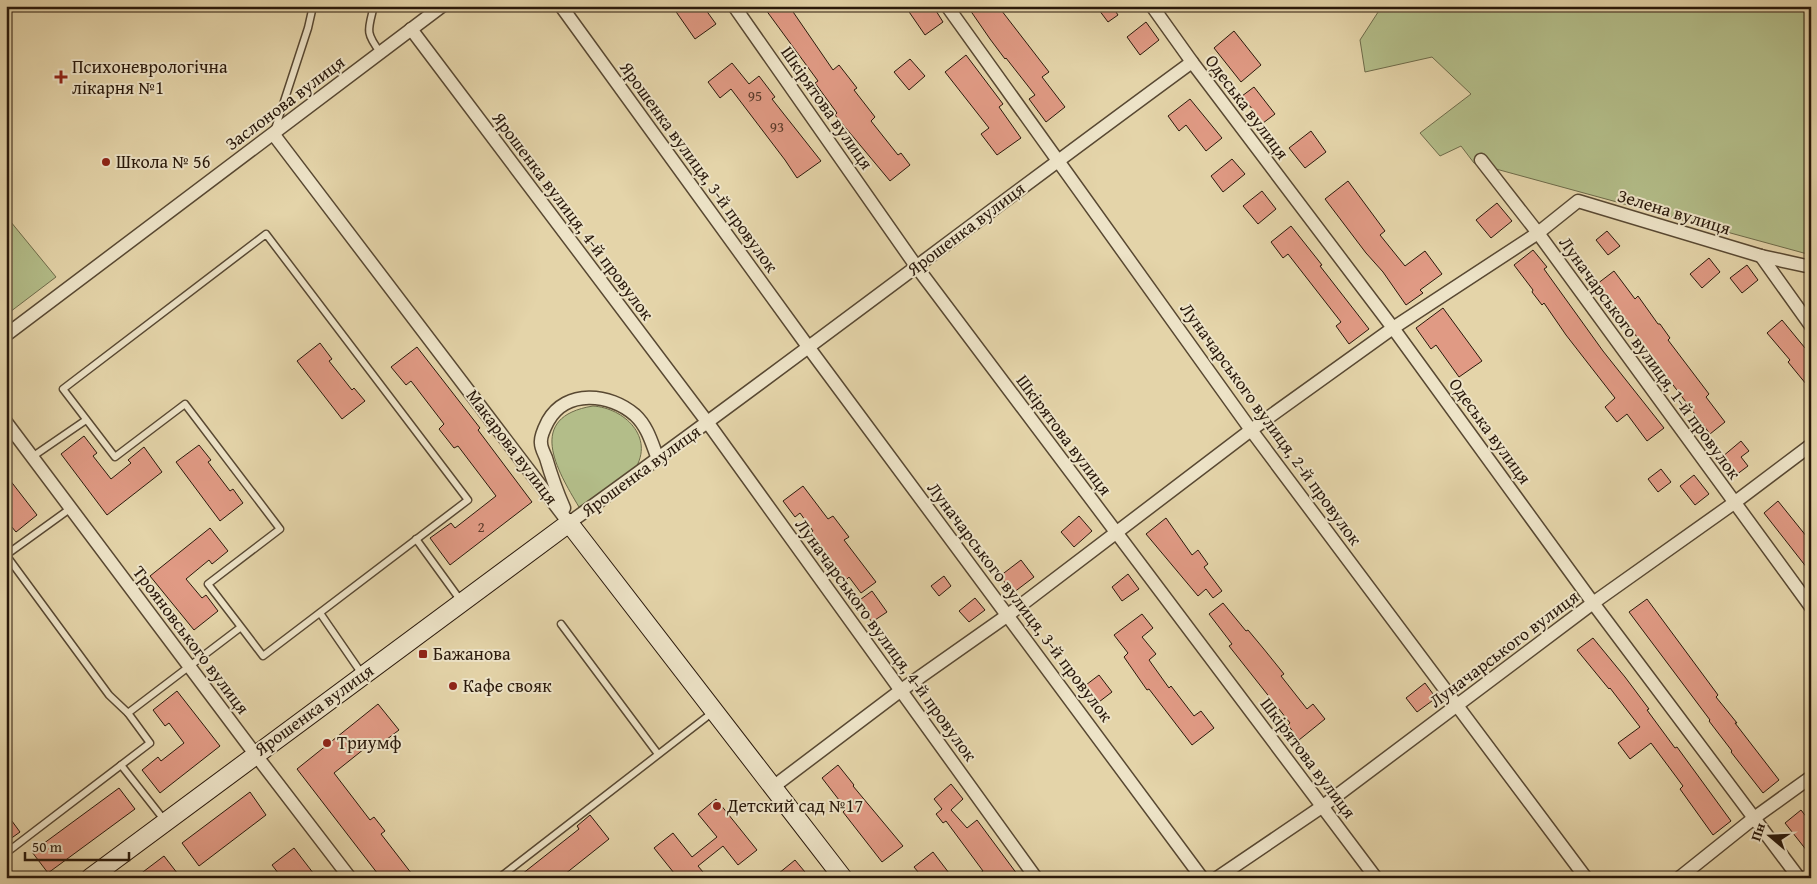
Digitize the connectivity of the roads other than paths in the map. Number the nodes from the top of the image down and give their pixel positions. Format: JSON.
{"nodes":[{"id":1,"x":314,"y":6,"type":"edge"},
{"id":2,"x":374,"y":6,"type":"edge"},
{"id":3,"x":442,"y":6,"type":"edge"},
{"id":4,"x":561,"y":6,"type":"edge"},
{"id":5,"x":734,"y":6,"type":"edge"},
{"id":6,"x":947,"y":6,"type":"edge"},
{"id":7,"x":1152,"y":6,"type":"edge"},
{"id":8,"x":410,"y":29,"type":"junction"},
{"id":9,"x":380,"y":52,"type":"junction"},
{"id":10,"x":1192,"y":62,"type":"junction"},
{"id":11,"x":274,"y":135,"type":"junction"},
{"id":12,"x":1481,"y":160,"type":"dead end"},
{"id":13,"x":1057,"y":161,"type":"junction"},
{"id":14,"x":1538,"y":233,"type":"junction"},
{"id":15,"x":1761,"y":256,"type":"junction"},
{"id":16,"x":916,"y":266,"type":"junction"},
{"id":17,"x":1811,"y":267,"type":"edge"},
{"id":18,"x":1811,"y":326,"type":"edge"},
{"id":19,"x":1393,"y":328,"type":"junction"},
{"id":20,"x":6,"y":335,"type":"edge"},
{"id":21,"x":809,"y":348,"type":"junction"},
{"id":22,"x":86,"y":420,"type":"junction"},
{"id":23,"x":6,"y":422,"type":"edge"},
{"id":24,"x":708,"y":423,"type":"junction"},
{"id":25,"x":1252,"y":430,"type":"junction"},
{"id":26,"x":1811,"y":445,"type":"edge"},
{"id":27,"x":32,"y":457,"type":"junction"},
{"id":28,"x":658,"y":459,"type":"junction"},
{"id":29,"x":1734,"y":503,"type":"junction"},
{"id":30,"x":70,"y":508,"type":"junction"},
{"id":31,"x":569,"y":523,"type":"junction"},
{"id":32,"x":1116,"y":533,"type":"junction"},
{"id":33,"x":416,"y":539,"type":"junction"},
{"id":34,"x":6,"y":555,"type":"edge"},
{"id":35,"x":461,"y":602,"type":"junction"},
{"id":36,"x":1593,"y":603,"type":"junction"},
{"id":37,"x":1811,"y":607,"type":"edge"},
{"id":38,"x":320,"y":613,"type":"junction"},
{"id":39,"x":1008,"y":615,"type":"junction"},
{"id":40,"x":561,"y":624,"type":"dead end"},
{"id":41,"x":240,"y":627,"type":"junction"},
{"id":42,"x":189,"y":666,"type":"junction"},
{"id":43,"x":363,"y":675,"type":"junction"},
{"id":44,"x":900,"y":691,"type":"junction"},
{"id":45,"x":1459,"y":706,"type":"junction"},
{"id":46,"x":714,"y":711,"type":"junction"},
{"id":47,"x":128,"y":713,"type":"junction"},
{"id":48,"x":255,"y":754,"type":"junction"},
{"id":49,"x":658,"y":754,"type":"junction"},
{"id":50,"x":122,"y":765,"type":"junction"},
{"id":51,"x":1811,"y":777,"type":"edge"},
{"id":52,"x":772,"y":787,"type":"junction"},
{"id":53,"x":1323,"y":806,"type":"junction"},
{"id":54,"x":1754,"y":818,"type":"junction"},
{"id":55,"x":165,"y":821,"type":"junction"},
{"id":56,"x":6,"y":853,"type":"edge"},
{"id":57,"x":842,"y":877,"type":"edge"},
{"id":58,"x":90,"y":878,"type":"edge"},
{"id":59,"x":350,"y":878,"type":"edge"},
{"id":60,"x":499,"y":878,"type":"edge"},
{"id":61,"x":1036,"y":878,"type":"edge"},
{"id":62,"x":1202,"y":878,"type":"edge"},
{"id":63,"x":1216,"y":878,"type":"edge"},
{"id":64,"x":1376,"y":878,"type":"edge"},
{"id":65,"x":1586,"y":878,"type":"edge"},
{"id":66,"x":1679,"y":878,"type":"edge"},
{"id":67,"x":1799,"y":878,"type":"edge"}],
"edges":[{"from":1,"to":11,"type":"lane"},
{"from":2,"to":9,"type":"lane"},
{"from":3,"to":8,"type":"street","name":"Заслонова вулиця"},
{"from":4,"to":21,"type":"street","name":"Ярошенка вулиця, 3-й провулок"},
{"from":5,"to":16,"type":"street","name":"Шкірятова вулиця"},
{"from":6,"to":13,"type":"street","name":"Луначарського вулиця, 2-й провулок"},
{"from":7,"to":10,"type":"street","name":"Одеська вулиця"},
{"from":8,"to":9,"type":"street","name":"Заслонова вулиця"},
{"from":8,"to":24,"type":"street","name":"Ярошенка вулиця, 4-й провулок"},
{"from":9,"to":11,"type":"street","name":"Заслонова вулиця"},
{"from":10,"to":13,"type":"street","name":"Ярошенка вулиця"},
{"from":10,"to":19,"type":"street","name":"Одеська вулиця"},
{"from":11,"to":20,"type":"street","name":"Заслонова вулиця"},
{"from":11,"to":31,"type":"street","name":"Макарова вулиця"},
{"from":12,"to":14,"type":"street","name":"Луначарського вулиця, 1-й провулок"},
{"from":13,"to":16,"type":"street","name":"Ярошенка вулиця"},
{"from":13,"to":25,"type":"street","name":"Луначарського вулиця, 2-й провулок"},
{"from":14,"to":15,"type":"street","name":"Зелена вулиця"},
{"from":14,"to":19,"type":"street"},
{"from":14,"to":29,"type":"street","name":"Луначарського вулиця, 1-й провулок"},
{"from":15,"to":17,"type":"street","name":"Зелена вулиця"},
{"from":15,"to":18,"type":"street"},
{"from":16,"to":21,"type":"street","name":"Ярошенка вулиця"},
{"from":16,"to":32,"type":"street","name":"Шкірятова вулиця"},
{"from":19,"to":25,"type":"street"},
{"from":19,"to":36,"type":"street","name":"Одеська вулиця"},
{"from":21,"to":24,"type":"street","name":"Ярошенка вулиця"},
{"from":21,"to":39,"type":"street","name":"Луначарського вулиця, 3-й провулок"},
{"from":22,"to":27,"type":"lane"},
{"from":22,"to":33,"type":"lane"},
{"from":22,"to":41,"type":"lane"},
{"from":23,"to":27,"type":"street","name":"Трояновського вулиця"},
{"from":24,"to":28,"type":"street","name":"Ярошенка вулиця"},
{"from":24,"to":44,"type":"street","name":"Луначарського вулиця, 4-й провулок"},
{"from":25,"to":32,"type":"street"},
{"from":25,"to":45,"type":"street","name":"Луначарського вулиця, 2-й провулок"},
{"from":26,"to":29,"type":"street","name":"Луначарського вулиця"},
{"from":27,"to":30,"type":"street","name":"Трояновського вулиця"},
{"from":28,"to":31,"type":"street","name":"Ярошенка вулиця"},
{"from":28,"to":31,"type":"street"},
{"from":29,"to":36,"type":"street","name":"Луначарського вулиця"},
{"from":29,"to":37,"type":"street","name":"Луначарського вулиця, 1-й провулок"},
{"from":30,"to":34,"type":"lane"},
{"from":30,"to":42,"type":"street","name":"Трояновського вулиця"},
{"from":31,"to":35,"type":"street","name":"Ярошенка вулиця"},
{"from":31,"to":46,"type":"street","name":"Макарова вулиця"},
{"from":32,"to":39,"type":"street"},
{"from":32,"to":53,"type":"street","name":"Шкірятова вулиця"},
{"from":33,"to":35,"type":"lane"},
{"from":33,"to":38,"type":"lane"},
{"from":34,"to":47,"type":"lane"},
{"from":35,"to":43,"type":"street","name":"Ярошенка вулиця"},
{"from":36,"to":45,"type":"street","name":"Луначарського вулиця"},
{"from":36,"to":54,"type":"street","name":"Одеська вулиця"},
{"from":38,"to":41,"type":"lane"},
{"from":38,"to":43,"type":"lane"},
{"from":39,"to":44,"type":"street"},
{"from":39,"to":62,"type":"street","name":"Луначарського вулиця, 3-й провулок"},
{"from":40,"to":49,"type":"lane"},
{"from":41,"to":42,"type":"lane"},
{"from":42,"to":47,"type":"lane"},
{"from":42,"to":48,"type":"street","name":"Трояновського вулиця"},
{"from":43,"to":48,"type":"street","name":"Ярошенка вулиця"},
{"from":44,"to":52,"type":"street"},
{"from":44,"to":61,"type":"street","name":"Луначарського вулиця, 4-й провулок"},
{"from":45,"to":53,"type":"street","name":"Луначарського вулиця"},
{"from":45,"to":65,"type":"street","name":"Луначарського вулиця, 2-й провулок"},
{"from":46,"to":49,"type":"lane"},
{"from":46,"to":52,"type":"street","name":"Макарова вулиця"},
{"from":47,"to":50,"type":"lane"},
{"from":48,"to":55,"type":"street","name":"Ярошенка вулиця"},
{"from":48,"to":59,"type":"street","name":"Трояновського вулиця"},
{"from":49,"to":60,"type":"lane"},
{"from":50,"to":55,"type":"lane"},
{"from":50,"to":56,"type":"lane"},
{"from":51,"to":54,"type":"street"},
{"from":52,"to":57,"type":"street","name":"Макарова вулиця"},
{"from":53,"to":63,"type":"street","name":"Луначарського вулиця"},
{"from":53,"to":64,"type":"street","name":"Шкірятова вулиця"},
{"from":54,"to":66,"type":"street"},
{"from":54,"to":67,"type":"street","name":"Одеська вулиця"},
{"from":55,"to":58,"type":"street","name":"Ярошенка вулиця"}]}
